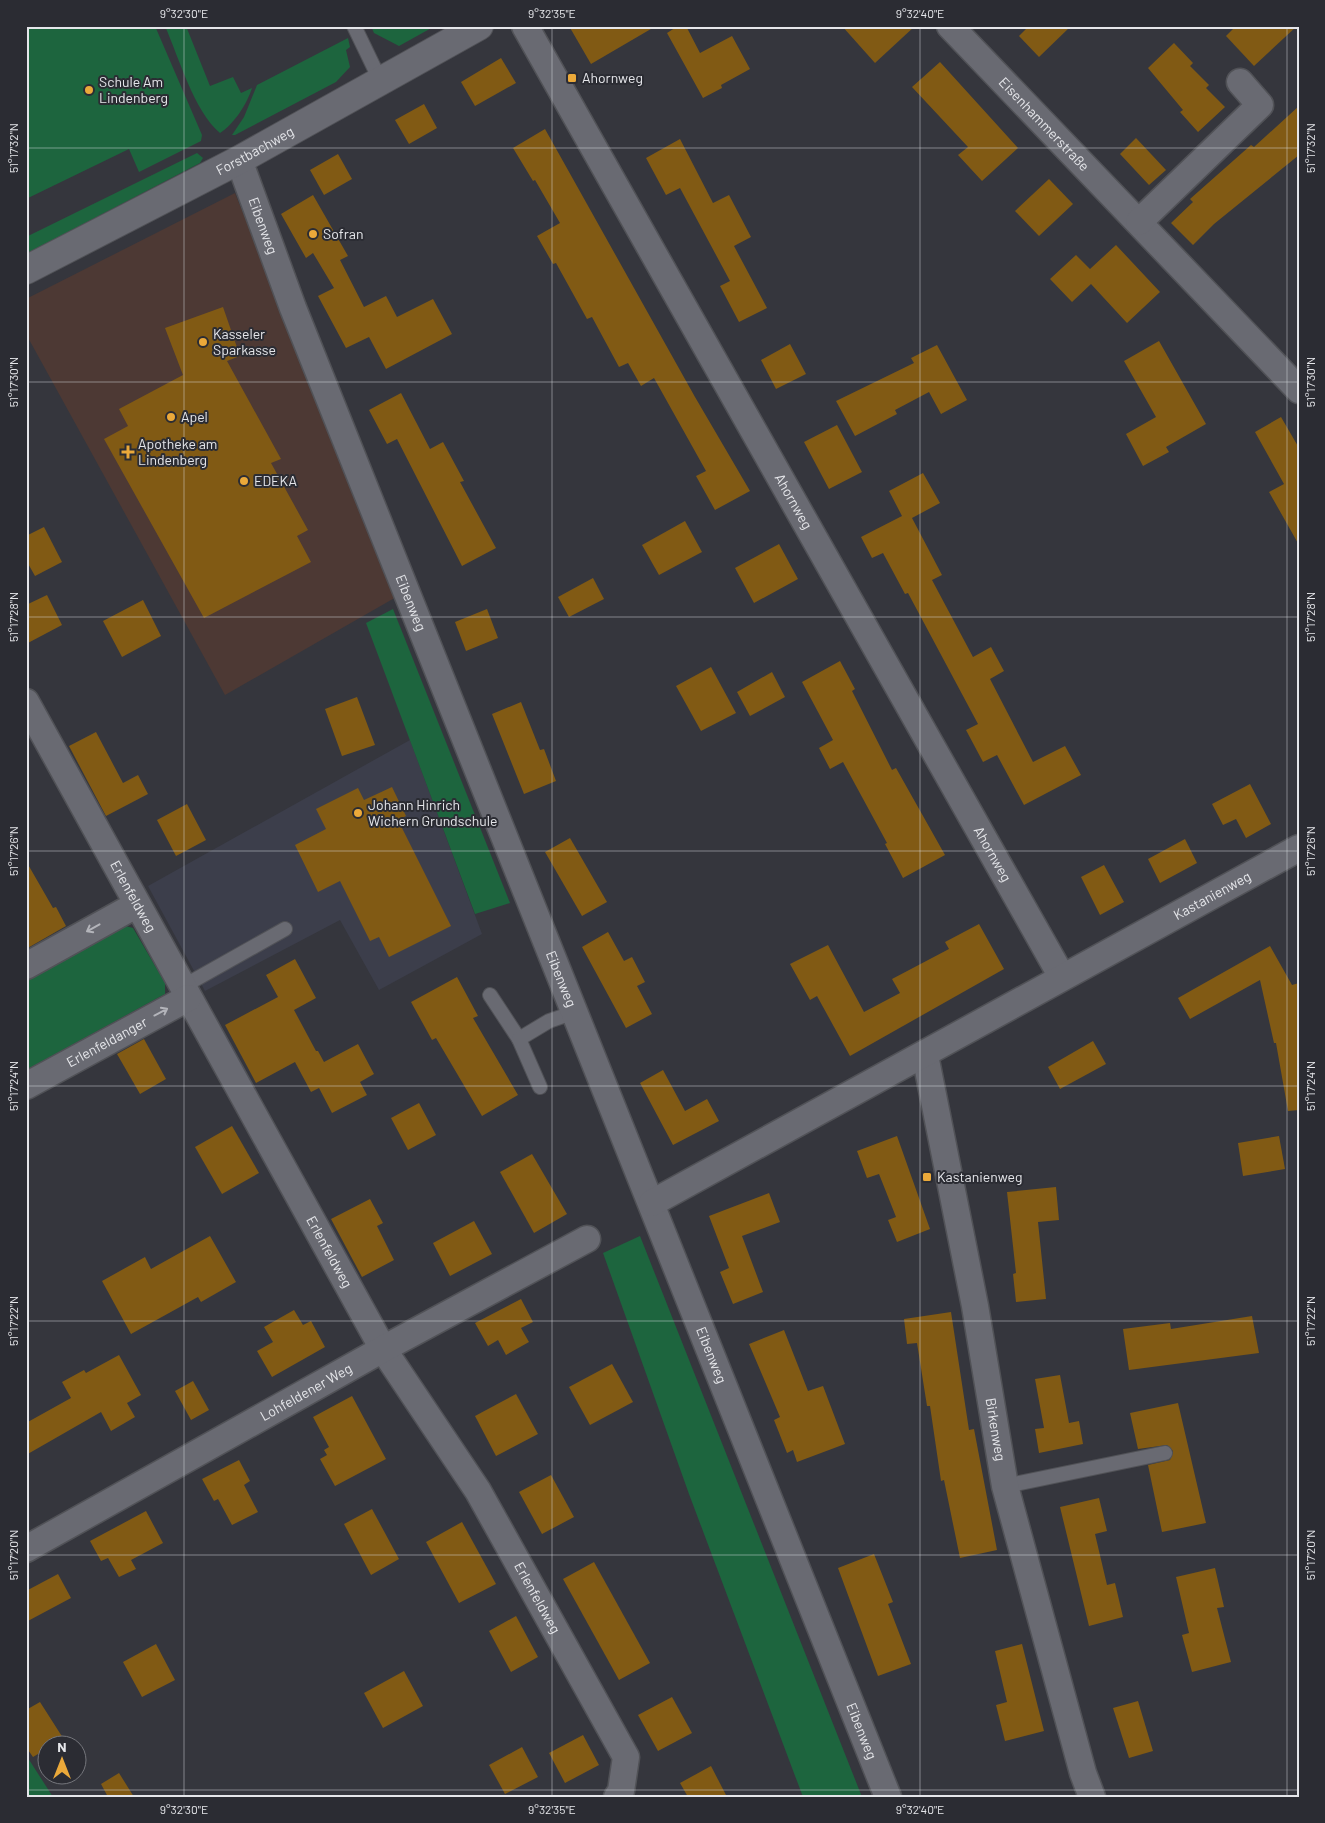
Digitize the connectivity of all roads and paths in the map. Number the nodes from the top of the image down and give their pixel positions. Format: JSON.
{"nodes":[{"id":1,"x":354,"y":26,"type":"edge"},
{"id":2,"x":479,"y":26,"type":"edge"},
{"id":3,"x":525,"y":26,"type":"edge"},
{"id":4,"x":950,"y":26,"type":"edge"},
{"id":5,"x":381,"y":82,"type":"junction"},
{"id":6,"x":1240,"y":82,"type":"dead end"},
{"id":7,"x":238,"y":160,"type":"junction"},
{"id":8,"x":1139,"y":222,"type":"junction"},
{"id":9,"x":26,"y":270,"type":"edge"},
{"id":10,"x":1299,"y":390,"type":"edge"},
{"id":11,"x":26,"y":702,"type":"edge"},
{"id":12,"x":1299,"y":848,"type":"edge"},
{"id":13,"x":136,"y":905,"type":"junction"},
{"id":14,"x":285,"y":929,"type":"dead end"},
{"id":15,"x":26,"y":966,"type":"edge"},
{"id":16,"x":1062,"y":977,"type":"junction"},
{"id":17,"x":185,"y":993,"type":"junction"},
{"id":18,"x":490,"y":995,"type":"dead end"},
{"id":19,"x":575,"y":1012,"type":"junction"},
{"id":20,"x":519,"y":1039,"type":"junction"},
{"id":21,"x":925,"y":1055,"type":"junction"},
{"id":22,"x":26,"y":1086,"type":"edge"},
{"id":23,"x":540,"y":1087,"type":"dead end"},
{"id":24,"x":652,"y":1203,"type":"junction"},
{"id":25,"x":587,"y":1239,"type":"dead end"},
{"id":26,"x":383,"y":1350,"type":"junction"},
{"id":27,"x":1165,"y":1452,"type":"dead end"},
{"id":28,"x":1006,"y":1486,"type":"junction"},
{"id":29,"x":26,"y":1549,"type":"edge"},
{"id":30,"x":617,"y":1797,"type":"edge"},
{"id":31,"x":888,"y":1797,"type":"edge"},
{"id":32,"x":1092,"y":1797,"type":"edge"}],
"edges":[{"from":1,"to":5,"type":"lane"},
{"from":2,"to":5,"type":"street","name":"Forstbachweg"},
{"from":3,"to":16,"type":"street","name":"Ahornweg"},
{"from":4,"to":8,"type":"street","name":"Eisenhammerstraße"},
{"from":5,"to":7,"type":"street","name":"Forstbachweg"},
{"from":6,"to":8,"type":"street"},
{"from":7,"to":9,"type":"street","name":"Forstbachweg"},
{"from":7,"to":19,"type":"street","name":"Eibenweg"},
{"from":8,"to":10,"type":"street","name":"Eisenhammerstraße"},
{"from":11,"to":13,"type":"street","name":"Erlenfeldweg"},
{"from":12,"to":16,"type":"street","name":"Kastanienweg"},
{"from":13,"to":15,"type":"street","one_way":true},
{"from":13,"to":17,"type":"street","name":"Erlenfeldweg"},
{"from":14,"to":17,"type":"lane"},
{"from":16,"to":21,"type":"street","name":"Kastanienweg"},
{"from":22,"to":17,"type":"street","name":"Erlenfeldanger","one_way":true},
{"from":17,"to":26,"type":"street","name":"Erlenfeldweg"},
{"from":18,"to":20,"type":"lane"},
{"from":19,"to":20,"type":"lane"},
{"from":19,"to":24,"type":"street","name":"Eibenweg"},
{"from":20,"to":23,"type":"lane"},
{"from":21,"to":24,"type":"street","name":"Kastanienweg"},
{"from":21,"to":28,"type":"street","name":"Birkenweg"},
{"from":24,"to":31,"type":"street","name":"Eibenweg"},
{"from":25,"to":26,"type":"street","name":"Lohfeldener Weg"},
{"from":26,"to":29,"type":"street","name":"Lohfeldener Weg"},
{"from":26,"to":30,"type":"street","name":"Erlenfeldweg"},
{"from":27,"to":28,"type":"lane"},
{"from":28,"to":32,"type":"street","name":"Birkenweg"}]}
